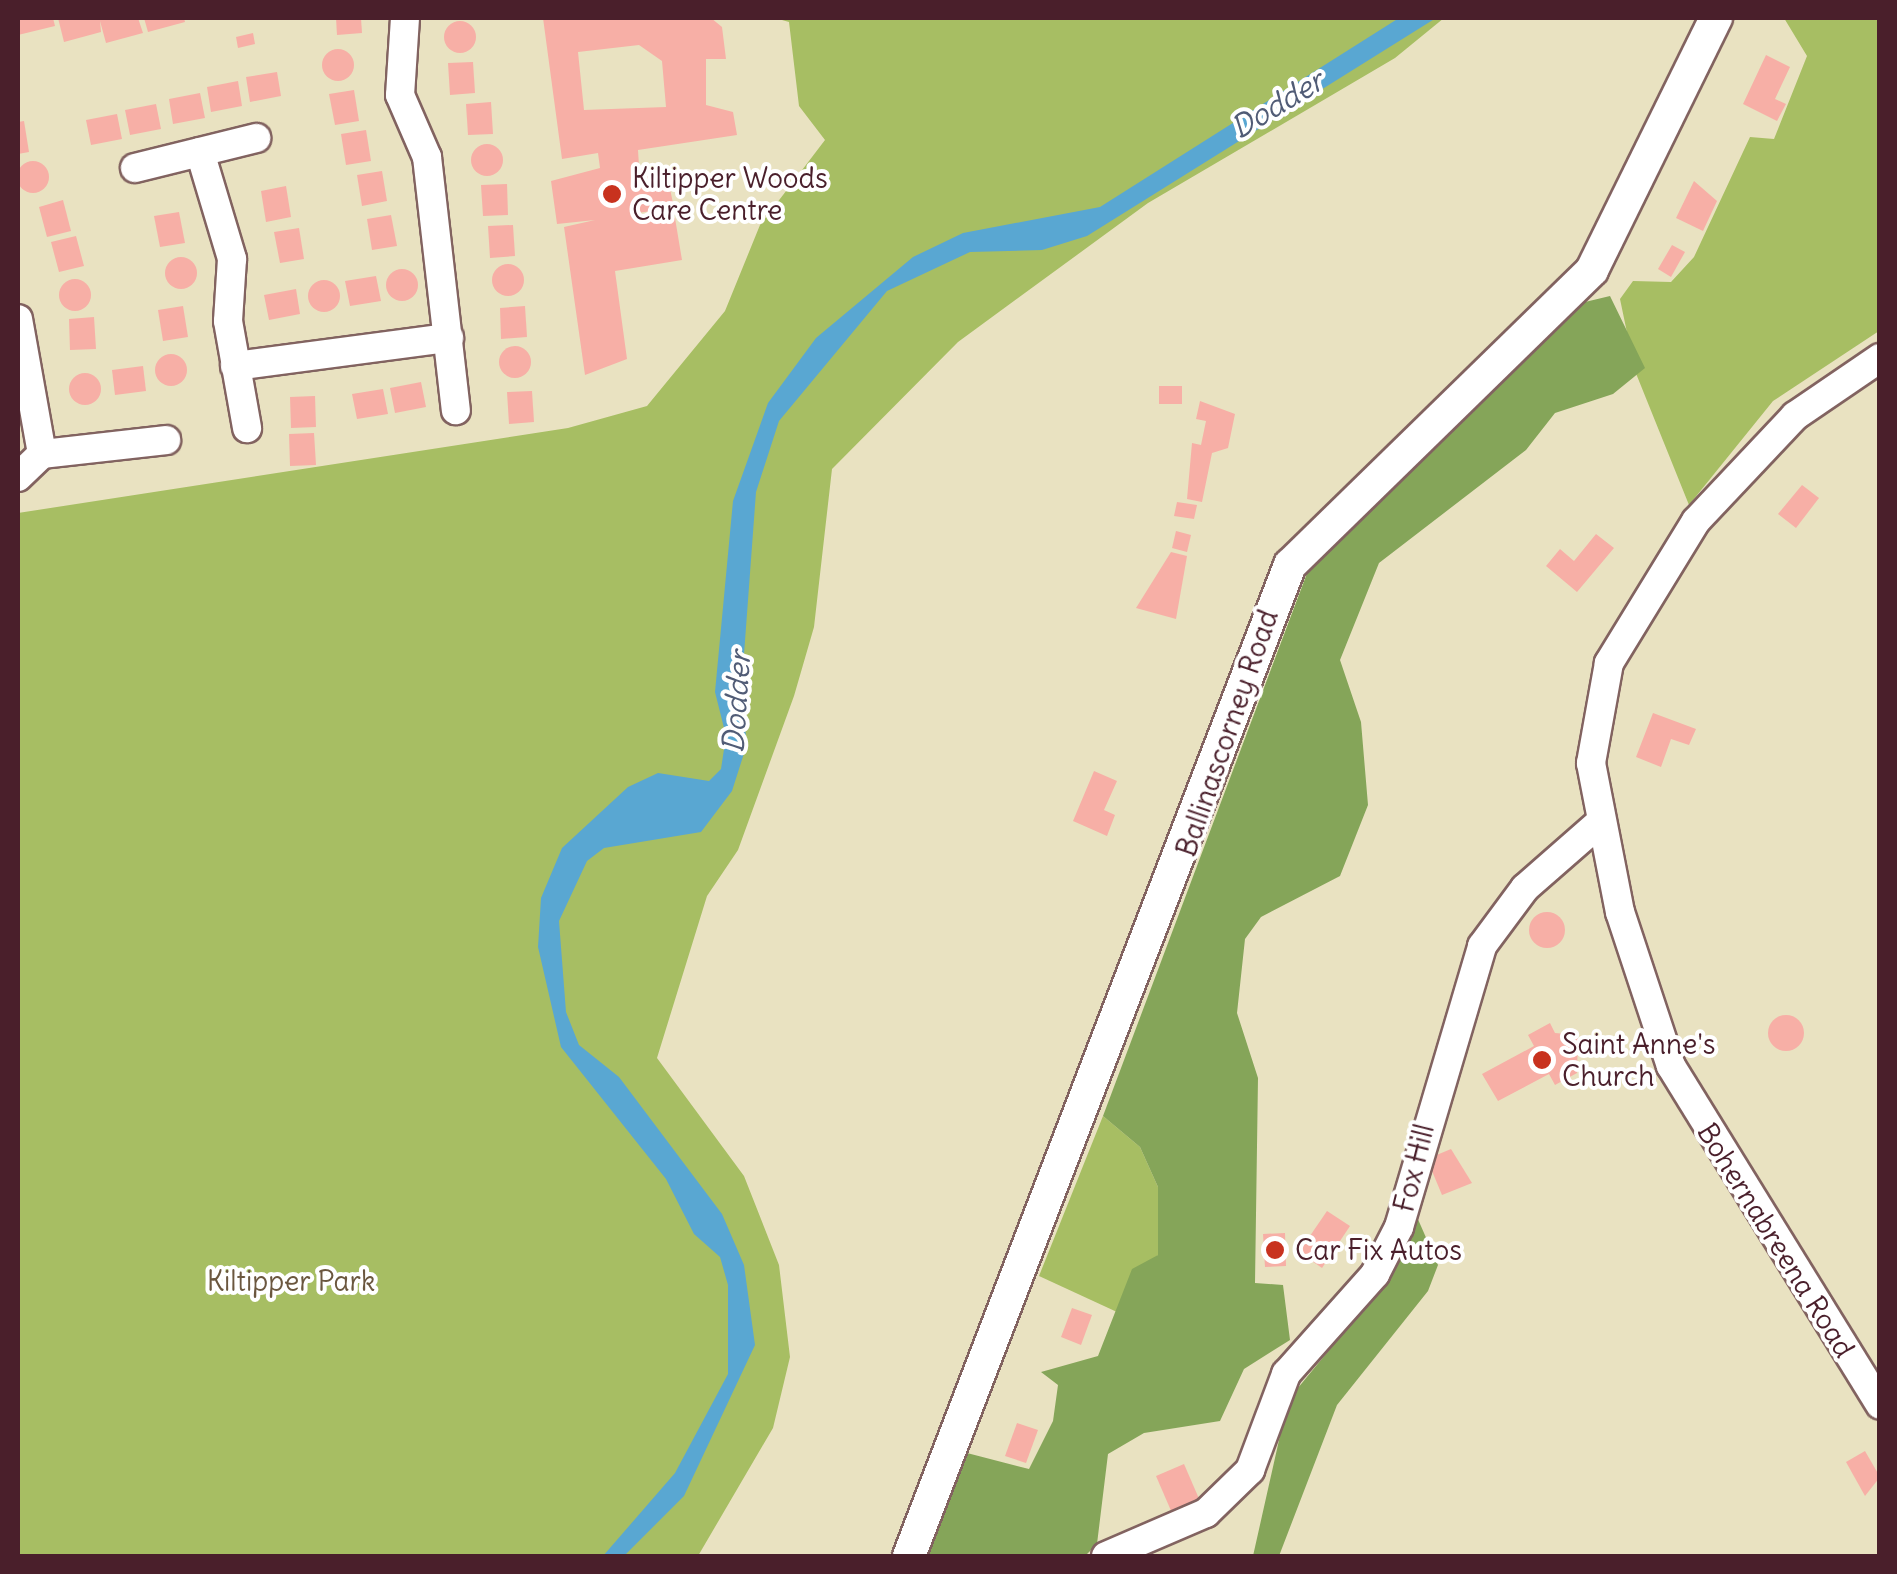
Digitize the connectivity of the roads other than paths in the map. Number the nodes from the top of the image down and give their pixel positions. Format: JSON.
{"nodes":[{"id":1,"x":405,"y":18,"type":"edge"},
{"id":2,"x":1716,"y":18,"type":"edge"},
{"id":3,"x":256,"y":138,"type":"dead end"},
{"id":4,"x":200,"y":152,"type":"junction"},
{"id":5,"x":135,"y":168,"type":"dead end"},
{"id":6,"x":18,"y":318,"type":"edge"},
{"id":7,"x":449,"y":338,"type":"junction"},
{"id":8,"x":1880,"y":358,"type":"edge"},
{"id":9,"x":235,"y":366,"type":"junction"},
{"id":10,"x":456,"y":410,"type":"dead end"},
{"id":11,"x":246,"y":428,"type":"dead end"},
{"id":12,"x":166,"y":440,"type":"dead end"},
{"id":13,"x":42,"y":454,"type":"junction"},
{"id":14,"x":18,"y":477,"type":"edge"},
{"id":15,"x":1598,"y":824,"type":"junction"},
{"id":16,"x":1880,"y":1405,"type":"edge"},
{"id":17,"x":909,"y":1556,"type":"edge"},
{"id":18,"x":1106,"y":1556,"type":"edge"}],
"edges":[{"from":1,"to":7,"type":"street"},
{"from":2,"to":17,"type":"main road","name":"Ballinascorney Road"},
{"from":3,"to":4,"type":"street"},
{"from":4,"to":5,"type":"street"},
{"from":4,"to":9,"type":"street"},
{"from":6,"to":13,"type":"street"},
{"from":7,"to":9,"type":"street"},
{"from":7,"to":10,"type":"street"},
{"from":8,"to":15,"type":"street","name":"Bohernabreena Road"},
{"from":9,"to":11,"type":"street"},
{"from":12,"to":13,"type":"street"},
{"from":13,"to":14,"type":"street"},
{"from":15,"to":16,"type":"street","name":"Bohernabreena Road"},
{"from":15,"to":18,"type":"street","name":"Fox Hill"}]}
